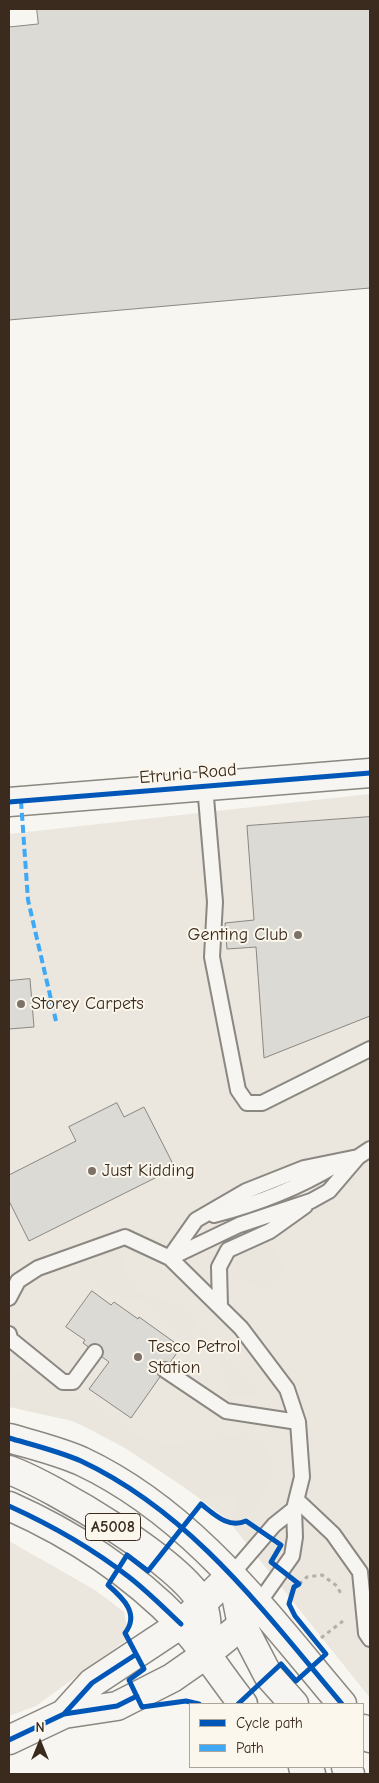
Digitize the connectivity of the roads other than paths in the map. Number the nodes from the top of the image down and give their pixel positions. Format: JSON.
{"nodes":[{"id":1,"x":370,"y":774,"type":"edge"},
{"id":2,"x":205,"y":786,"type":"junction"},
{"id":3,"x":9,"y":802,"type":"edge"},
{"id":4,"x":370,"y":1049,"type":"edge"},
{"id":5,"x":370,"y":1149,"type":"edge"},
{"id":6,"x":351,"y":1158,"type":"junction"},
{"id":7,"x":311,"y":1201,"type":"junction"},
{"id":8,"x":170,"y":1258,"type":"junction"},
{"id":9,"x":9,"y":1298,"type":"edge"},
{"id":10,"x":220,"y":1307,"type":"junction"},
{"id":11,"x":9,"y":1334,"type":"edge"},
{"id":12,"x":95,"y":1352,"type":"dead end"},
{"id":13,"x":165,"y":1370,"type":"dead end"},
{"id":14,"x":298,"y":1422,"type":"junction"},
{"id":15,"x":9,"y":1438,"type":"edge"},
{"id":16,"x":9,"y":1470,"type":"edge"},
{"id":17,"x":296,"y":1505,"type":"junction"},
{"id":18,"x":9,"y":1506,"type":"edge"},
{"id":19,"x":232,"y":1574,"type":"junction"},
{"id":20,"x":202,"y":1605,"type":"junction"},
{"id":21,"x":250,"y":1615,"type":"junction"},
{"id":22,"x":181,"y":1624,"type":"junction"},
{"id":23,"x":370,"y":1639,"type":"edge"},
{"id":24,"x":205,"y":1655,"type":"junction"},
{"id":25,"x":242,"y":1703,"type":"edge"},
{"id":26,"x":293,"y":1703,"type":"edge"},
{"id":27,"x":341,"y":1703,"type":"edge"},
{"id":28,"x":64,"y":1714,"type":"junction"},
{"id":29,"x":9,"y":1740,"type":"edge"}],
"edges":[{"from":1,"to":2,"type":"main road","name":"Etruria Road"},
{"from":2,"to":3,"type":"main road","name":"Etruria Road"},
{"from":2,"to":4,"type":"lane"},
{"from":5,"to":6,"type":"lane"},
{"from":6,"to":7,"type":"lane"},
{"from":6,"to":8,"type":"lane"},
{"from":7,"to":8,"type":"lane"},
{"from":7,"to":10,"type":"lane"},
{"from":8,"to":9,"type":"lane"},
{"from":8,"to":10,"type":"lane"},
{"from":10,"to":14,"type":"lane"},
{"from":11,"to":12,"type":"lane"},
{"from":13,"to":14,"type":"lane"},
{"from":14,"to":17,"type":"lane"},
{"from":15,"to":19,"type":"main road","number":"A5008"},
{"from":16,"to":20,"type":"main road","number":"A5008"},
{"from":17,"to":19,"type":"lane"},
{"from":17,"to":21,"type":"lane"},
{"from":17,"to":23,"type":"lane"},
{"from":18,"to":22,"type":"main road","number":"A5008"},
{"from":19,"to":20,"type":"main road"},
{"from":19,"to":21,"type":"main road","number":"A5008"},
{"from":20,"to":22,"type":"main road"},
{"from":20,"to":24,"type":"main road","number":"A5008"},
{"from":21,"to":24,"type":"main road"},
{"from":21,"to":26,"type":"main road","number":"A5008"},
{"from":21,"to":27,"type":"main road","number":"A5008"},
{"from":22,"to":24,"type":"main road","number":"A5008"},
{"from":22,"to":28,"type":"main road"},
{"from":24,"to":25,"type":"main road","number":"A5008"},
{"from":24,"to":28,"type":"main road"},
{"from":28,"to":29,"type":"main road"}]}
